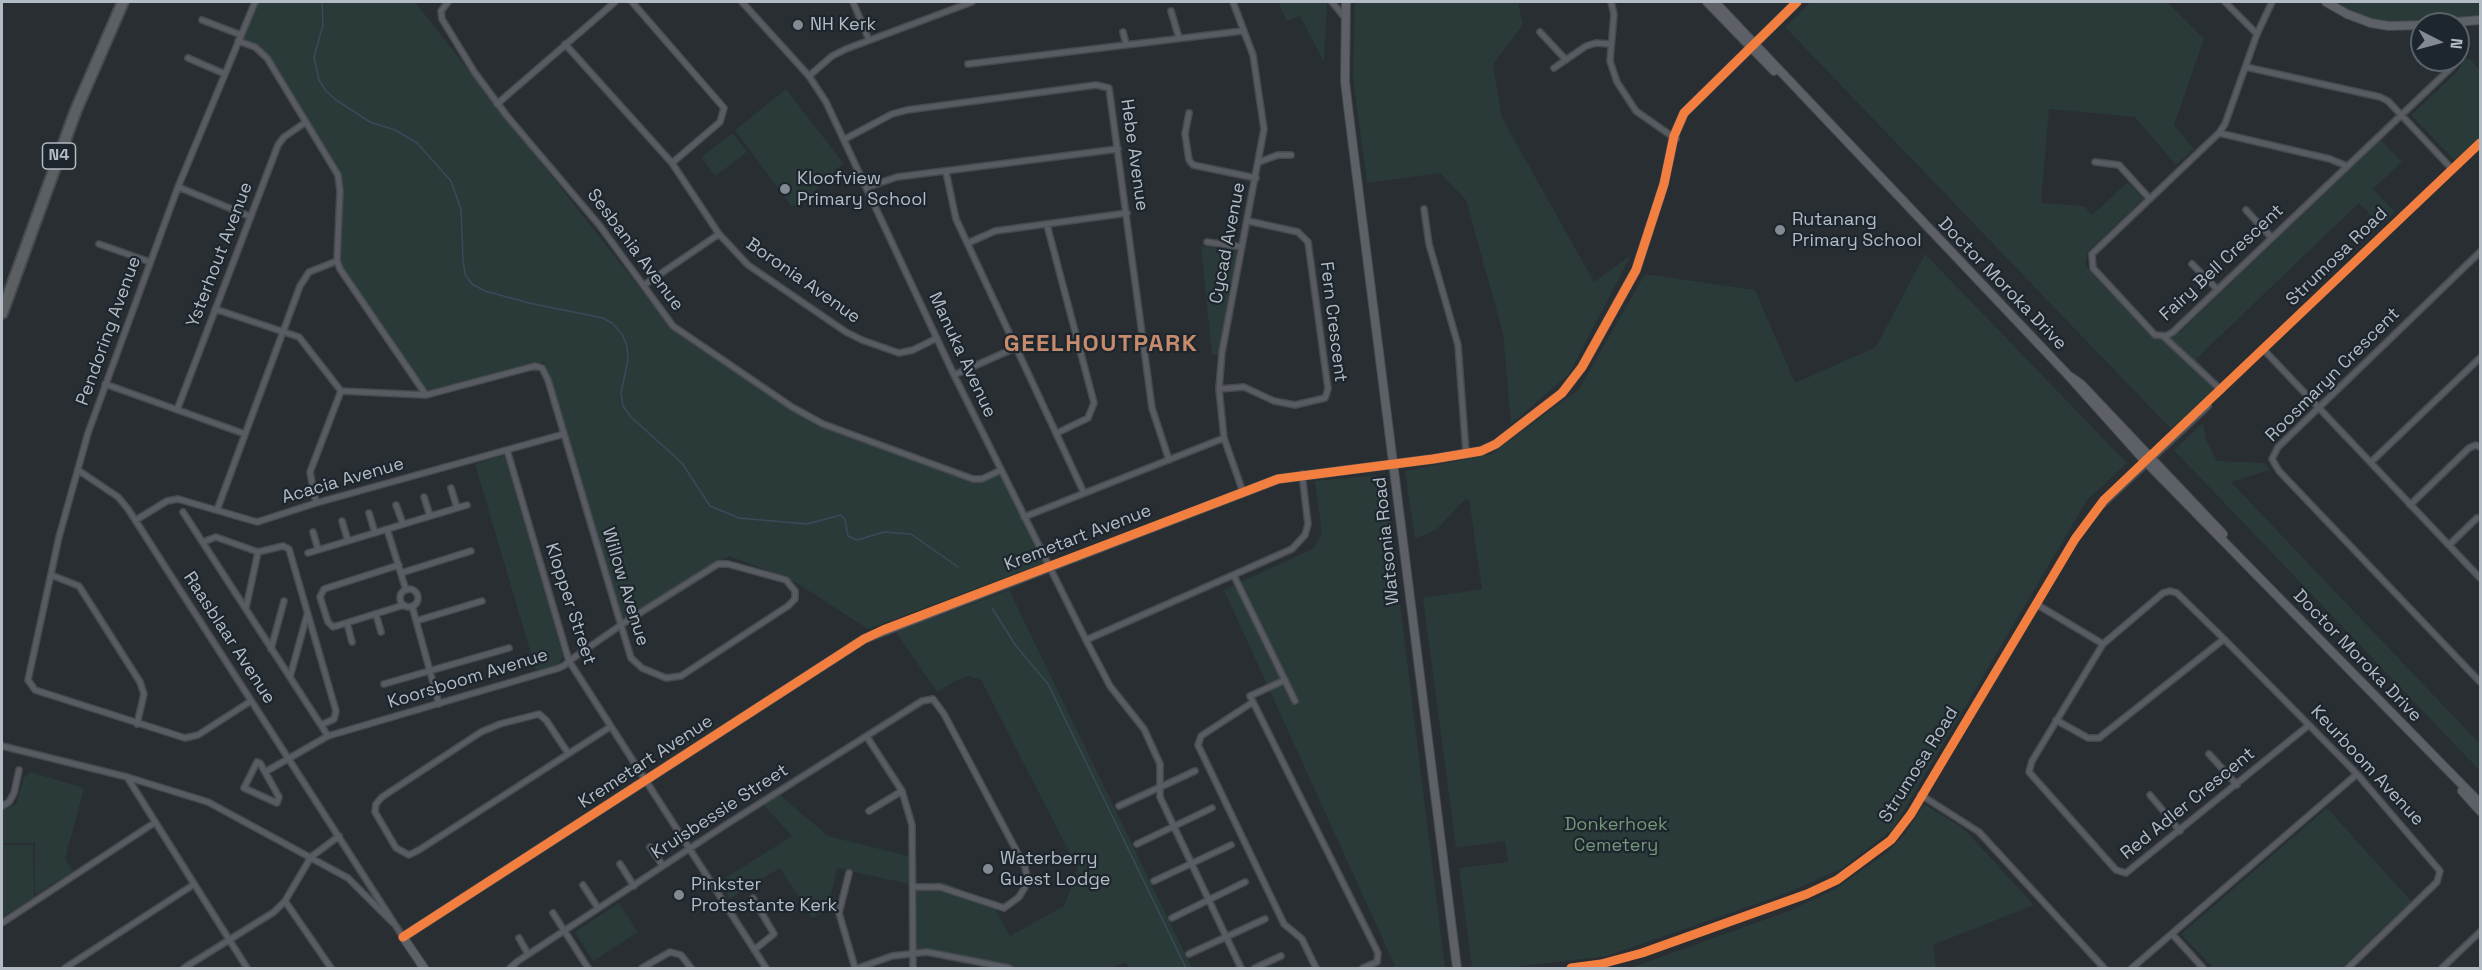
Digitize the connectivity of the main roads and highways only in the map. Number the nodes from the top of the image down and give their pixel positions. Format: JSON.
{"nodes":[{"id":1,"x":123,"y":2,"type":"edge"},
{"id":2,"x":1346,"y":2,"type":"edge"},
{"id":3,"x":1707,"y":2,"type":"edge"},
{"id":4,"x":1715,"y":2,"type":"edge"},
{"id":5,"x":1797,"y":2,"type":"edge"},
{"id":6,"x":1804,"y":2,"type":"edge"},
{"id":7,"x":2326,"y":2,"type":"edge"},
{"id":8,"x":2410,"y":25,"type":"edge"},
{"id":9,"x":1754,"y":47,"type":"junction"},
{"id":10,"x":2,"y":313,"type":"edge"},
{"id":11,"x":1394,"y":463,"type":"junction"},
{"id":12,"x":2455,"y":780,"type":"junction"},
{"id":13,"x":2481,"y":803,"type":"edge"},
{"id":14,"x":2481,"y":811,"type":"edge"},
{"id":15,"x":424,"y":969,"type":"edge"},
{"id":16,"x":1456,"y":969,"type":"edge"}],
"edges":[{"from":1,"to":10,"type":"highway","number":"N4"},
{"from":2,"to":11,"type":"main road","name":"Watsonia Road"},
{"from":3,"to":9,"type":"main road","name":"Doctor Moroka Drive"},
{"from":4,"to":9,"type":"main road","name":"Doctor Moroka Drive"},
{"from":5,"to":9,"type":"main road","name":"Kremetart Avenue"},
{"from":6,"to":9,"type":"main road","name":"Kremetart Avenue"},
{"from":7,"to":8,"type":"main road"},
{"from":9,"to":11,"type":"main road","name":"Kremetart Avenue"},
{"from":9,"to":12,"type":"main road","name":"Doctor Moroka Drive"},
{"from":11,"to":15,"type":"main road","name":"Kremetart Avenue"},
{"from":11,"to":16,"type":"main road","name":"Watsonia Road"},
{"from":12,"to":13,"type":"main road","name":"Doctor Moroka Drive"},
{"from":12,"to":14,"type":"main road","name":"Doctor Moroka Drive"}]}
